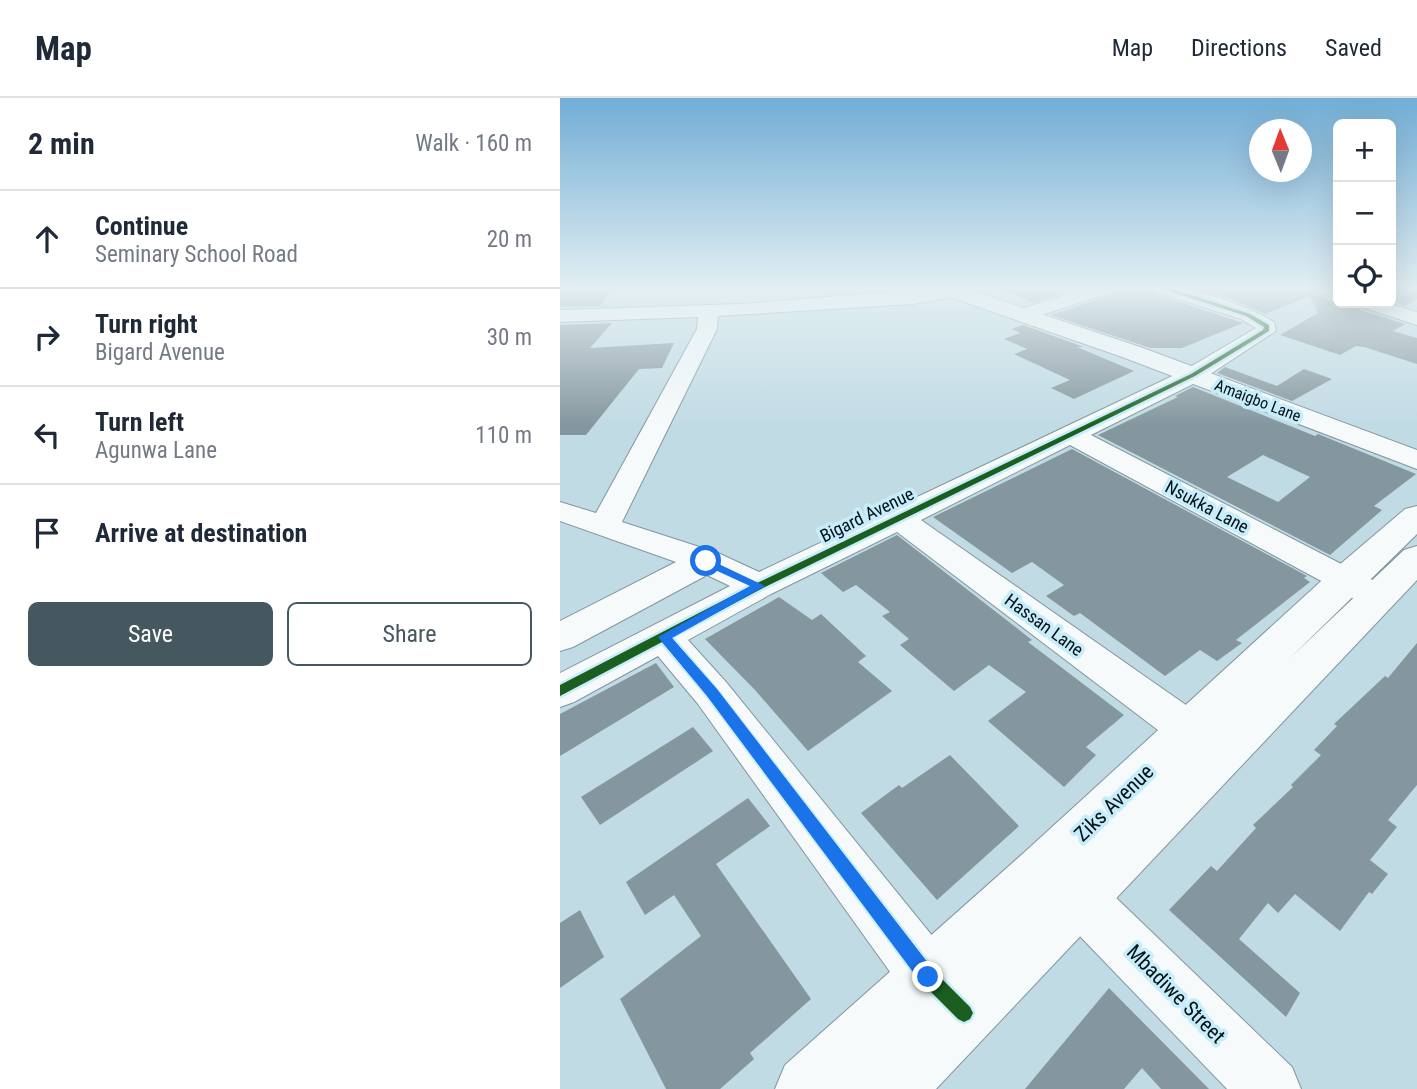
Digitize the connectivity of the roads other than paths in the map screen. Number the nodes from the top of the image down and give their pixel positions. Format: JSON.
{"nodes":[{"id":1,"x":702,"y":333,"type":"edge"},
{"id":2,"x":1078,"y":333,"type":"edge"},
{"id":3,"x":1262,"y":333,"type":"edge"},
{"id":4,"x":1193,"y":375,"type":"junction"},
{"id":5,"x":1069,"y":434,"type":"junction"},
{"id":6,"x":1417,"y":460,"type":"edge"},
{"id":7,"x":560,"y":511,"type":"edge"},
{"id":8,"x":1417,"y":516,"type":"edge"},
{"id":9,"x":900,"y":519,"type":"junction"},
{"id":10,"x":604,"y":527,"type":"junction"},
{"id":11,"x":1417,"y":558,"type":"edge"},
{"id":12,"x":706,"y":561,"type":"junction"},
{"id":13,"x":759,"y":586,"type":"junction"},
{"id":14,"x":1362,"y":589,"type":"junction"},
{"id":15,"x":560,"y":637,"type":"edge"},
{"id":16,"x":664,"y":637,"type":"junction"},
{"id":17,"x":560,"y":691,"type":"edge"},
{"id":18,"x":1205,"y":742,"type":"junction"},
{"id":19,"x":1064,"y":883,"type":"junction"},
{"id":20,"x":946,"y":995,"type":"junction"},
{"id":21,"x":809,"y":1089,"type":"edge"},
{"id":22,"x":889,"y":1089,"type":"edge"},
{"id":23,"x":1270,"y":1089,"type":"edge"}],
"edges":[{"from":1,"to":10,"type":"street"},
{"from":2,"to":4,"type":"main road","name":"Amaigbo Lane"},
{"from":3,"to":4,"type":"street","name":"Bigard Avenue"},
{"from":4,"to":5,"type":"street","name":"Bigard Avenue"},
{"from":4,"to":6,"type":"main road","name":"Amaigbo Lane"},
{"from":5,"to":9,"type":"street","name":"Bigard Avenue"},
{"from":5,"to":14,"type":"street","name":"Nsukka Lane"},
{"from":7,"to":10,"type":"street"},
{"from":8,"to":14,"type":"main road"},
{"from":9,"to":13,"type":"street","name":"Bigard Avenue"},
{"from":9,"to":18,"type":"street","name":"Hassan Lane"},
{"from":10,"to":12,"type":"street"},
{"from":11,"to":14,"type":"main road"},
{"from":12,"to":13,"type":"street"},
{"from":12,"to":15,"type":"street"},
{"from":13,"to":16,"type":"street","name":"Bigard Avenue"},
{"from":14,"to":18,"type":"main road"},
{"from":16,"to":17,"type":"street","name":"Bigard Avenue"},
{"from":16,"to":20,"type":"street"},
{"from":18,"to":19,"type":"main road"},
{"from":19,"to":20,"type":"main road"},
{"from":19,"to":23,"type":"street","name":"Mbadiwe Street"},
{"from":20,"to":21,"type":"main road"},
{"from":20,"to":22,"type":"main road"}]}
